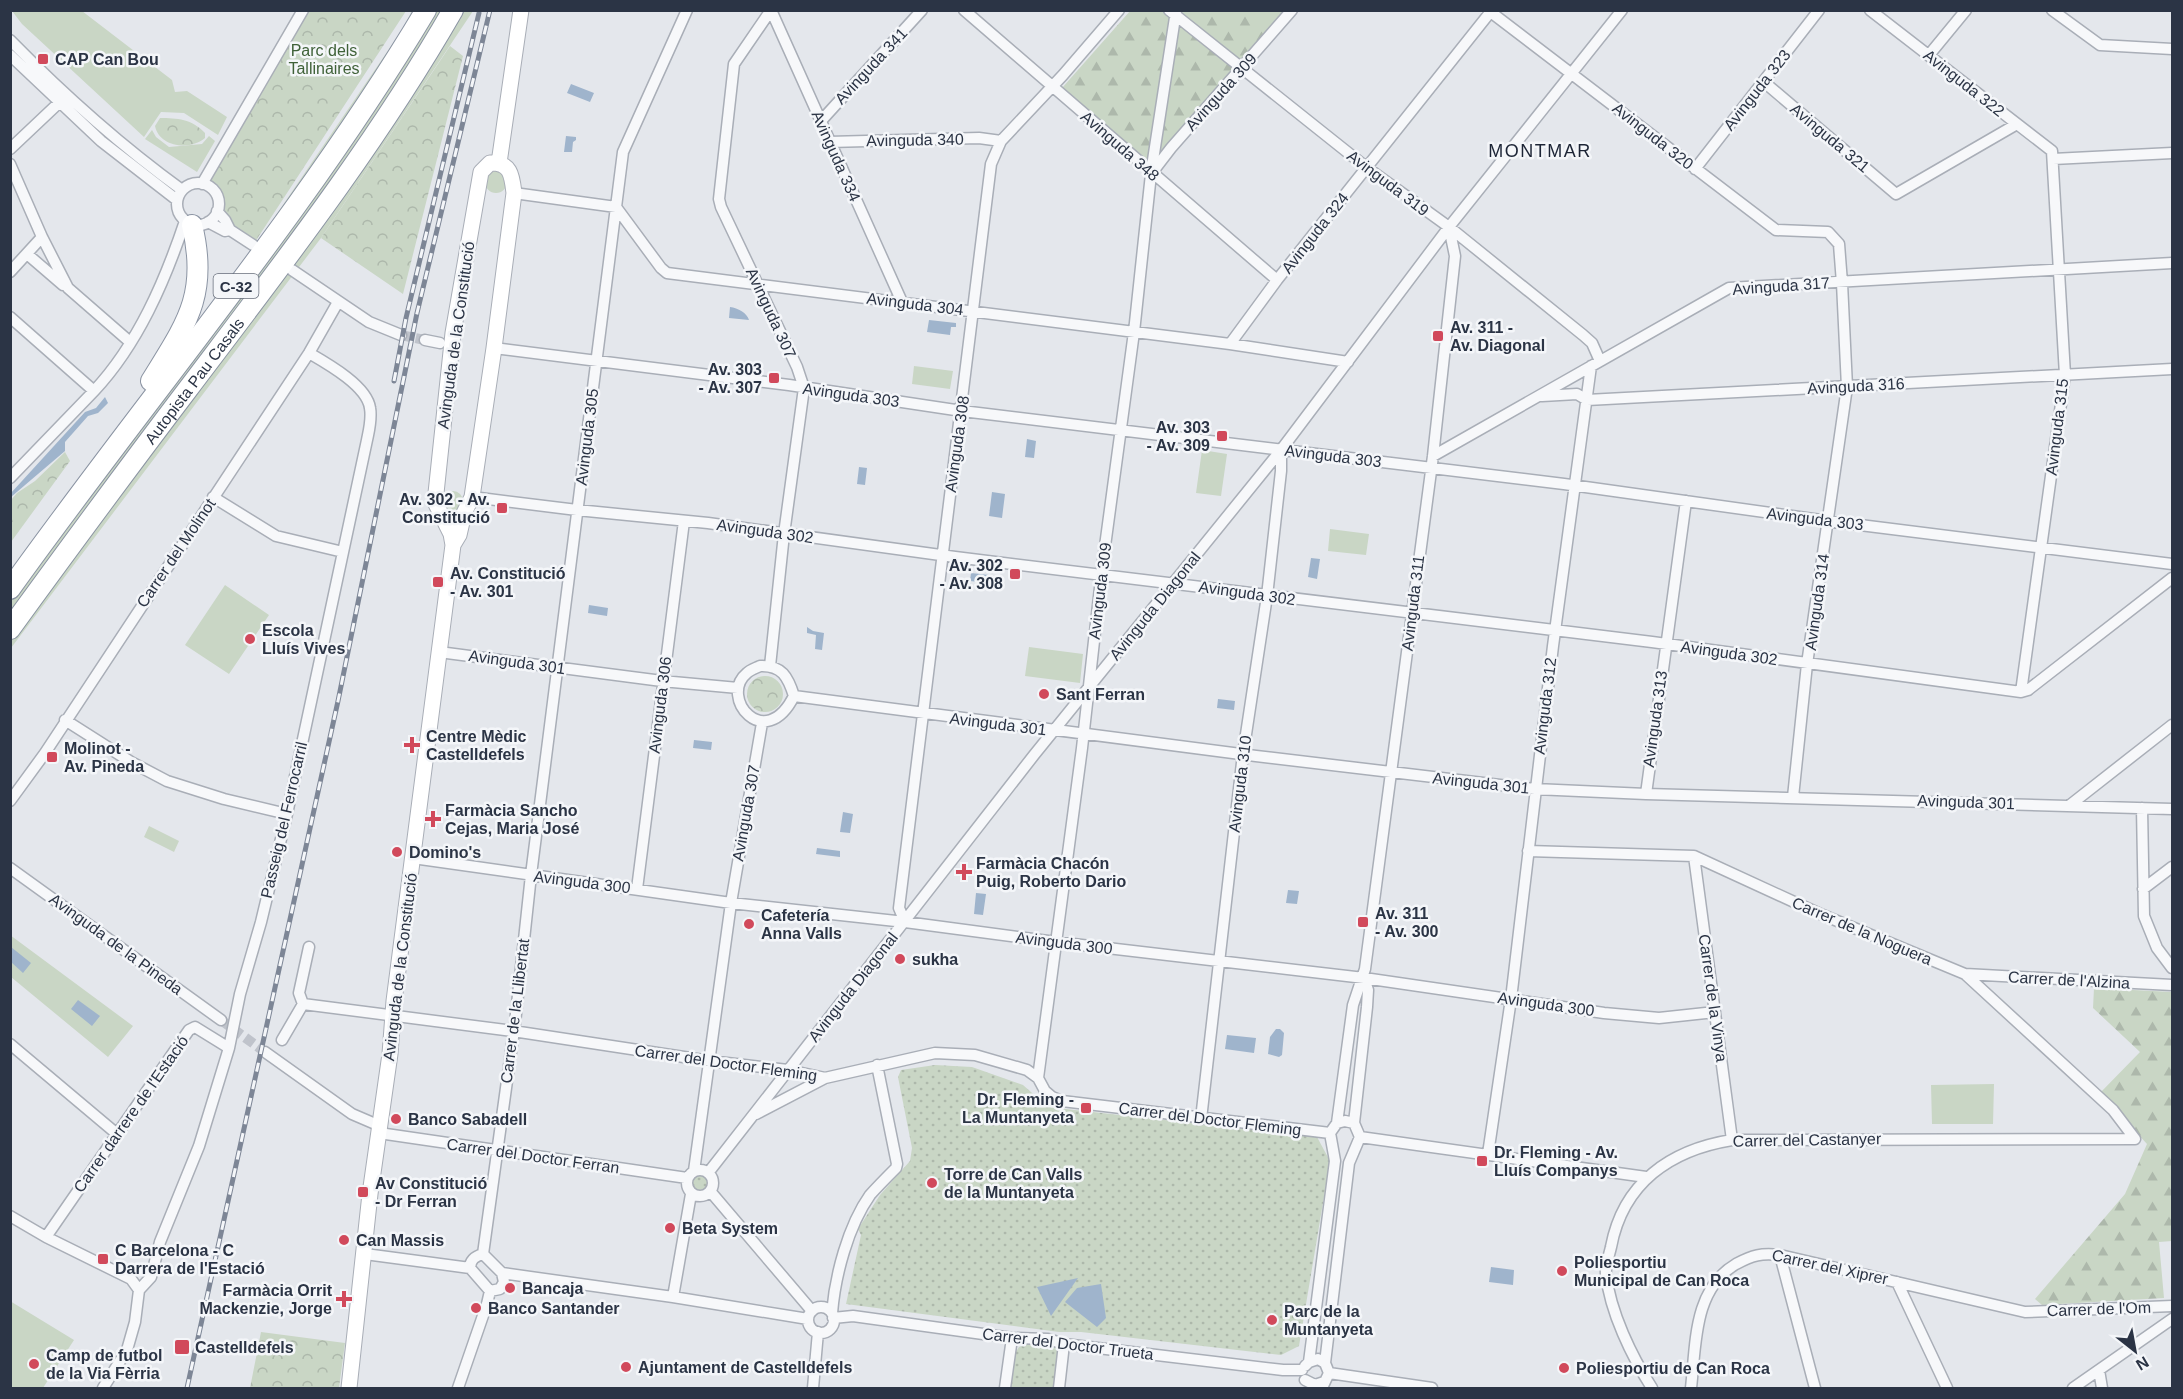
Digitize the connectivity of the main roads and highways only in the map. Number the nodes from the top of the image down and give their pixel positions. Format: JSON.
{"nodes":[{"id":1,"x":426,"y":10,"type":"edge"},
{"id":2,"x":453,"y":10,"type":"edge"},
{"id":3,"x":195,"y":223,"type":"road end"},
{"id":4,"x":35,"y":555,"type":"junction"},
{"id":5,"x":10,"y":589,"type":"edge"},
{"id":6,"x":10,"y":629,"type":"edge"}],
"edges":[{"from":1,"to":4,"type":"highway","name":"Autopista Pau Casals","number":"C-32"},
{"from":2,"to":6,"type":"highway","name":"Autopista Pau Casals","number":"C-32"},
{"from":3,"to":4,"type":"highway"},
{"from":4,"to":5,"type":"highway","name":"Autopista Pau Casals","number":"C-32"}]}
